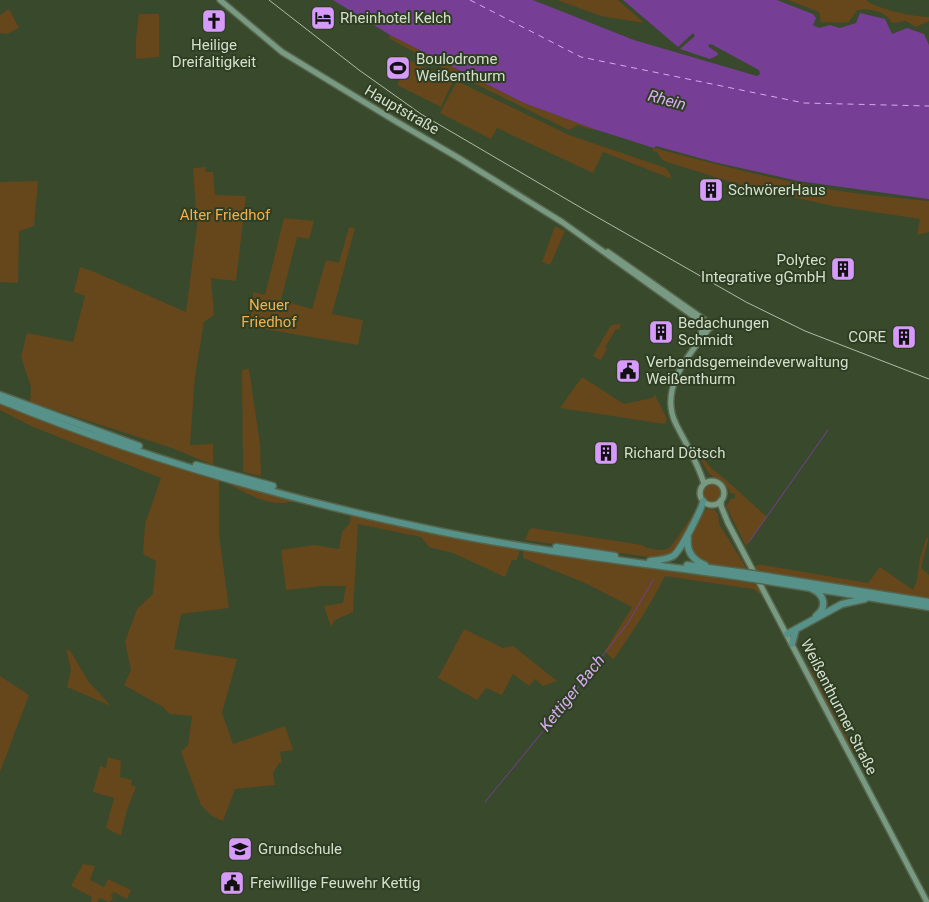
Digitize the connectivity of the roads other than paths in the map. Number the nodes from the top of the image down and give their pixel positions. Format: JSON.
{"nodes":[{"id":1,"x":220,"y":0,"type":"edge"},
{"id":2,"x":637,"y":275,"type":"junction"},
{"id":3,"x":693,"y":316,"type":"junction"},
{"id":4,"x":709,"y":326,"type":"junction"},
{"id":5,"x":700,"y":333,"type":"junction"},
{"id":6,"x":693,"y":350,"type":"junction"},
{"id":7,"x":0,"y":395,"type":"edge"},
{"id":8,"x":0,"y":400,"type":"edge"},
{"id":9,"x":697,"y":464,"type":"junction"},
{"id":10,"x":188,"y":465,"type":"junction"},
{"id":11,"x":710,"y":481,"type":"junction"},
{"id":12,"x":704,"y":484,"type":"junction"},
{"id":13,"x":720,"y":500,"type":"junction"},
{"id":14,"x":709,"y":503,"type":"junction"},
{"id":15,"x":728,"y":523,"type":"junction"},
{"id":16,"x":439,"y":529,"type":"junction"},
{"id":17,"x":650,"y":560,"type":"junction"},
{"id":18,"x":713,"y":569,"type":"junction"},
{"id":19,"x":747,"y":576,"type":"junction"},
{"id":20,"x":766,"y":578,"type":"junction"},
{"id":21,"x":803,"y":586,"type":"junction"},
{"id":22,"x":879,"y":598,"type":"junction"},
{"id":23,"x":927,"y":605,"type":"edge"},
{"id":24,"x":796,"y":629,"type":"junction"},
{"id":25,"x":786,"y":632,"type":"junction"},
{"id":26,"x":792,"y":644,"type":"junction"},
{"id":27,"x":927,"y":902,"type":"edge"}],
"edges":[{"from":1,"to":2,"type":"main road","name":"Hauptstraße"},
{"from":2,"to":3,"type":"main road"},
{"from":2,"to":4,"type":"main road"},
{"from":3,"to":4,"type":"main road"},
{"from":3,"to":5,"type":"main road"},
{"from":4,"to":5,"type":"main road"},
{"from":4,"to":6,"type":"main road"},
{"from":5,"to":6,"type":"main road"},
{"from":6,"to":9,"type":"main road"},
{"from":7,"to":10,"type":"highway"},
{"from":8,"to":10,"type":"highway"},
{"from":9,"to":11,"type":"main road"},
{"from":9,"to":12,"type":"main road"},
{"from":10,"to":16,"type":"highway"},
{"from":11,"to":12,"type":"main road"},
{"from":11,"to":13,"type":"main road"},
{"from":12,"to":14,"type":"main road"},
{"from":13,"to":14,"type":"main road"},
{"from":13,"to":15,"type":"main road","name":"Weißenthurmer Straße"},
{"from":14,"to":15,"type":"main road","name":"Weißenthurmer Straße"},
{"from":14,"to":17,"type":"highway"},
{"from":14,"to":18,"type":"highway"},
{"from":15,"to":25,"type":"main road","name":"Weißenthurmer Straße"},
{"from":16,"to":17,"type":"highway"},
{"from":16,"to":19,"type":"highway"},
{"from":17,"to":18,"type":"highway"},
{"from":18,"to":19,"type":"highway"},
{"from":19,"to":20,"type":"highway","bridge":true},
{"from":20,"to":21,"type":"highway"},
{"from":20,"to":23,"type":"highway"},
{"from":21,"to":22,"type":"highway"},
{"from":21,"to":25,"type":"highway"},
{"from":22,"to":23,"type":"highway"},
{"from":22,"to":24,"type":"highway"},
{"from":24,"to":25,"type":"highway"},
{"from":24,"to":26,"type":"highway"},
{"from":25,"to":26,"type":"main road","name":"Weißenthurmer Straße"},
{"from":26,"to":27,"type":"main road","name":"Weißenthurmer Straße"}]}
